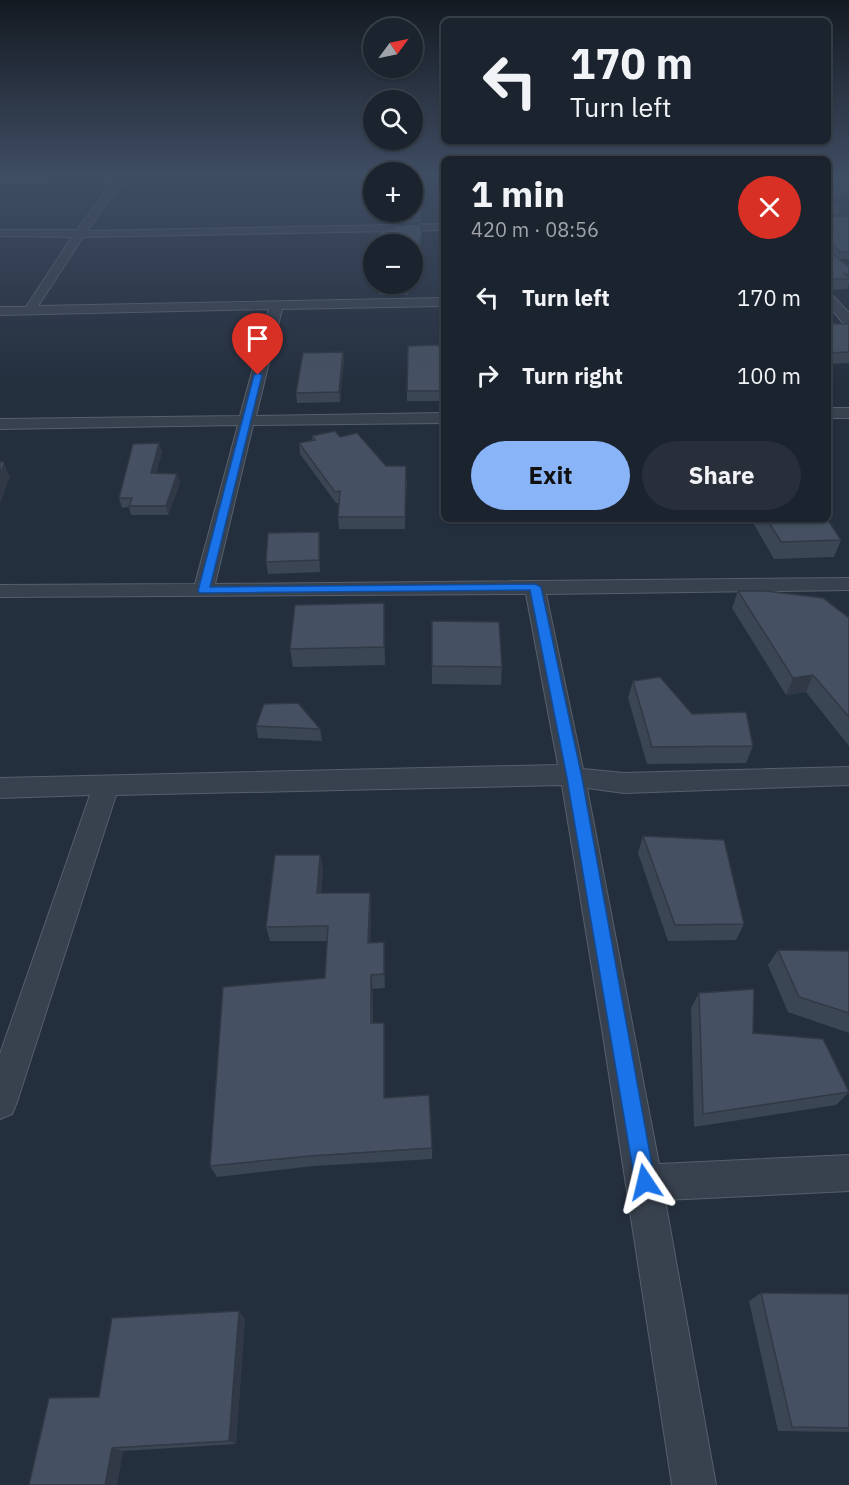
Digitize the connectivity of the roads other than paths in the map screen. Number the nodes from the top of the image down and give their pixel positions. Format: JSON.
{"nodes":[{"id":1,"x":73,"y":243,"type":"edge"},
{"id":2,"x":849,"y":296,"type":"edge"},
{"id":3,"x":831,"y":297,"type":"edge"},
{"id":4,"x":831,"y":300,"type":"edge"},
{"id":5,"x":441,"y":302,"type":"edge"},
{"id":6,"x":276,"y":306,"type":"junction"},
{"id":7,"x":30,"y":310,"type":"junction"},
{"id":8,"x":0,"y":311,"type":"edge"},
{"id":9,"x":849,"y":321,"type":"edge"},
{"id":10,"x":831,"y":413,"type":"edge"},
{"id":11,"x":849,"y":413,"type":"edge"},
{"id":12,"x":441,"y":418,"type":"edge"},
{"id":13,"x":247,"y":421,"type":"junction"},
{"id":14,"x":0,"y":424,"type":"edge"},
{"id":15,"x":849,"y":584,"type":"edge"},
{"id":16,"x":535,"y":587,"type":"junction"},
{"id":17,"x":0,"y":591,"type":"edge"},
{"id":18,"x":204,"y":591,"type":"junction"},
{"id":19,"x":849,"y":776,"type":"edge"},
{"id":20,"x":574,"y":778,"type":"junction"},
{"id":21,"x":106,"y":787,"type":"junction"},
{"id":22,"x":0,"y":788,"type":"edge"},
{"id":23,"x":0,"y":1102,"type":"edge"},
{"id":24,"x":849,"y":1173,"type":"edge"},
{"id":25,"x":645,"y":1182,"type":"junction"},
{"id":26,"x":694,"y":1485,"type":"edge"}],
"edges":[{"from":1,"to":7,"type":"street"},
{"from":2,"to":3,"type":"street"},
{"from":4,"to":9,"type":"street"},
{"from":5,"to":6,"type":"street"},
{"from":6,"to":7,"type":"street"},
{"from":6,"to":13,"type":"street"},
{"from":7,"to":8,"type":"street"},
{"from":10,"to":11,"type":"street"},
{"from":12,"to":13,"type":"street"},
{"from":13,"to":14,"type":"street"},
{"from":13,"to":18,"type":"street"},
{"from":15,"to":16,"type":"street"},
{"from":16,"to":18,"type":"street"},
{"from":16,"to":20,"type":"street"},
{"from":17,"to":18,"type":"street"},
{"from":19,"to":20,"type":"street"},
{"from":20,"to":21,"type":"street"},
{"from":20,"to":25,"type":"street"},
{"from":21,"to":22,"type":"street"},
{"from":21,"to":23,"type":"street"},
{"from":24,"to":25,"type":"street"},
{"from":25,"to":26,"type":"street"}]}
